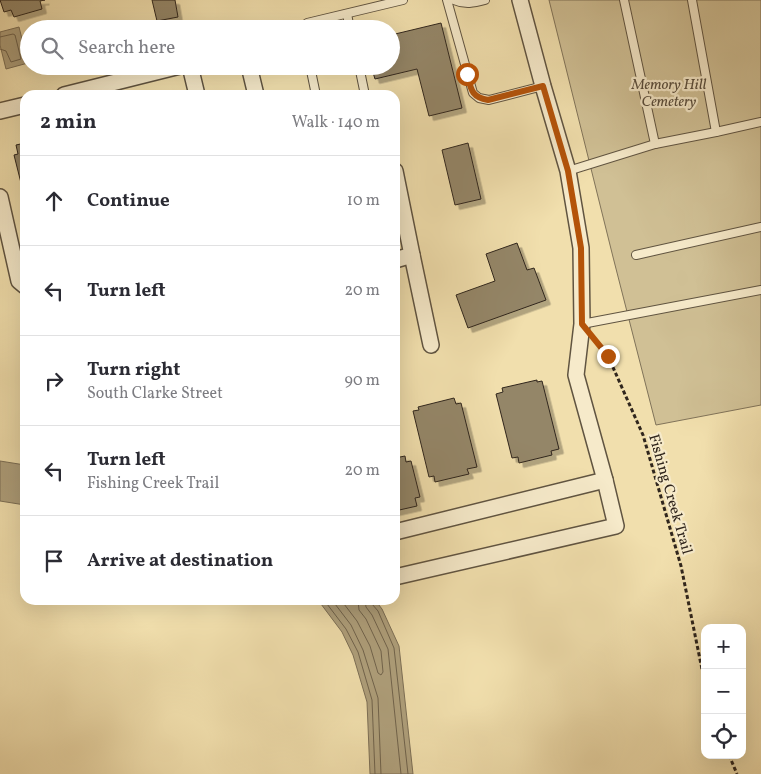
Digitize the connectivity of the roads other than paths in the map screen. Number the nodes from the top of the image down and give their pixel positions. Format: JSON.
{"nodes":[{"id":1,"x":403,"y":0,"type":"edge"},
{"id":2,"x":447,"y":0,"type":"edge"},
{"id":3,"x":454,"y":0,"type":"edge"},
{"id":4,"x":485,"y":0,"type":"edge"},
{"id":5,"x":520,"y":0,"type":"edge"},
{"id":6,"x":624,"y":0,"type":"edge"},
{"id":7,"x":692,"y":0,"type":"edge"},
{"id":8,"x":347,"y":14,"type":"junction"},
{"id":9,"x":320,"y":20,"type":"edge"},
{"id":10,"x":348,"y":20,"type":"edge"},
{"id":11,"x":144,"y":75,"type":"edge"},
{"id":12,"x":192,"y":75,"type":"edge"},
{"id":13,"x":251,"y":75,"type":"edge"},
{"id":14,"x":312,"y":75,"type":"edge"},
{"id":15,"x":361,"y":75,"type":"edge"},
{"id":16,"x":543,"y":86,"type":"junction"},
{"id":17,"x":84,"y":90,"type":"edge"},
{"id":18,"x":196,"y":90,"type":"edge"},
{"id":19,"x":255,"y":90,"type":"edge"},
{"id":20,"x":315,"y":90,"type":"edge"},
{"id":21,"x":364,"y":90,"type":"edge"},
{"id":22,"x":20,"y":106,"type":"edge"},
{"id":23,"x":0,"y":111,"type":"edge"},
{"id":24,"x":761,"y":122,"type":"edge"},
{"id":25,"x":716,"y":132,"type":"junction"},
{"id":26,"x":655,"y":144,"type":"junction"},
{"id":27,"x":568,"y":171,"type":"junction"},
{"id":28,"x":400,"y":196,"type":"edge"},
{"id":29,"x":0,"y":197,"type":"edge"},
{"id":30,"x":761,"y":227,"type":"edge"},
{"id":31,"x":412,"y":255,"type":"junction"},
{"id":32,"x":636,"y":255,"type":"dead end"},
{"id":33,"x":400,"y":259,"type":"edge"},
{"id":34,"x":20,"y":281,"type":"edge"},
{"id":35,"x":761,"y":290,"type":"edge"},
{"id":36,"x":582,"y":324,"type":"junction"},
{"id":37,"x":431,"y":345,"type":"dead end"},
{"id":38,"x":605,"y":480,"type":"junction"},
{"id":39,"x":400,"y":531,"type":"edge"},
{"id":40,"x":400,"y":576,"type":"edge"}],
"edges":[{"from":1,"to":8,"type":"lane"},
{"from":2,"to":16,"type":"lane"},
{"from":3,"to":4,"type":"lane"},
{"from":5,"to":16,"type":"street"},
{"from":6,"to":26,"type":"lane"},
{"from":7,"to":25,"type":"lane"},
{"from":8,"to":9,"type":"lane"},
{"from":8,"to":10,"type":"lane"},
{"from":11,"to":17,"type":"street"},
{"from":12,"to":18,"type":"street"},
{"from":13,"to":19,"type":"street"},
{"from":14,"to":20,"type":"lane"},
{"from":15,"to":21,"type":"lane"},
{"from":16,"to":27,"type":"street"},
{"from":22,"to":23,"type":"street"},
{"from":24,"to":25,"type":"lane"},
{"from":25,"to":26,"type":"lane"},
{"from":26,"to":27,"type":"lane"},
{"from":27,"to":36,"type":"street"},
{"from":28,"to":31,"type":"street"},
{"from":29,"to":34,"type":"street"},
{"from":30,"to":32,"type":"lane"},
{"from":31,"to":33,"type":"street"},
{"from":31,"to":37,"type":"street"},
{"from":35,"to":36,"type":"lane"},
{"from":36,"to":38,"type":"street"},
{"from":38,"to":39,"type":"street"},
{"from":38,"to":40,"type":"street"}]}
